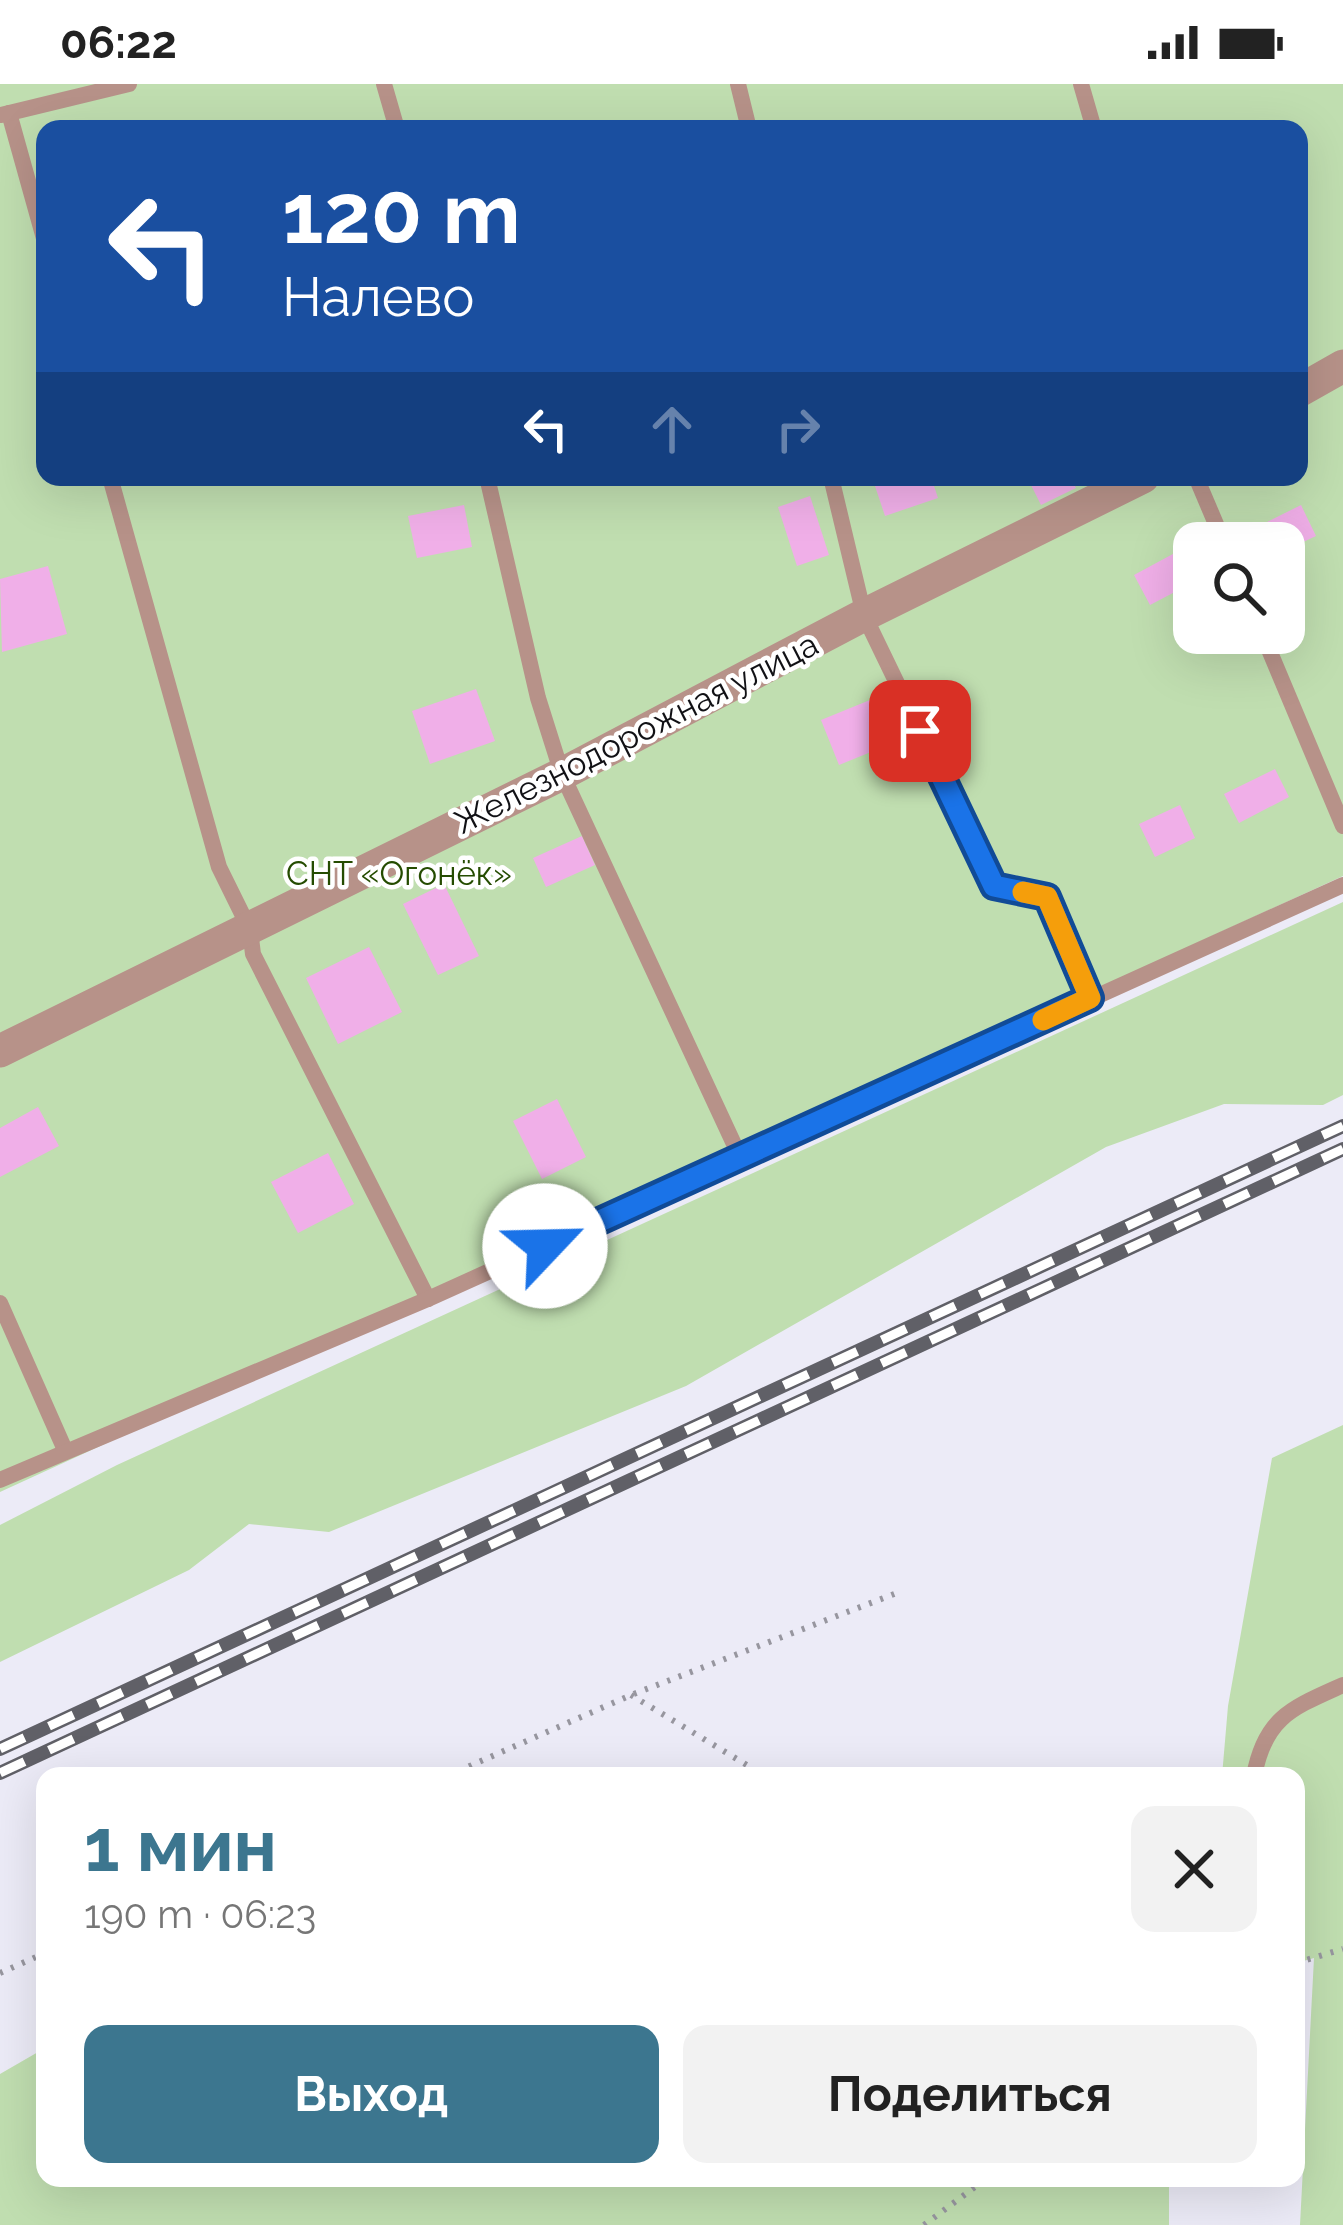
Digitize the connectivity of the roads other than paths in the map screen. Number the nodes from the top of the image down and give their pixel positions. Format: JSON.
{"nodes":[{"id":1,"x":129,"y":84,"type":"edge"},
{"id":2,"x":384,"y":84,"type":"edge"},
{"id":3,"x":738,"y":84,"type":"edge"},
{"id":4,"x":1082,"y":84,"type":"edge"},
{"id":5,"x":4,"y":114,"type":"edge"},
{"id":6,"x":394,"y":120,"type":"edge"},
{"id":7,"x":747,"y":120,"type":"edge"},
{"id":8,"x":1092,"y":120,"type":"edge"},
{"id":9,"x":36,"y":214,"type":"edge"},
{"id":10,"x":1343,"y":366,"type":"edge"},
{"id":11,"x":1308,"y":386,"type":"edge"},
{"id":12,"x":113,"y":486,"type":"edge"},
{"id":13,"x":489,"y":486,"type":"edge"},
{"id":14,"x":834,"y":486,"type":"edge"},
{"id":15,"x":1125,"y":486,"type":"edge"},
{"id":16,"x":1200,"y":486,"type":"edge"},
{"id":17,"x":1214,"y":522,"type":"edge"},
{"id":18,"x":864,"y":615,"type":"junction"},
{"id":19,"x":1271,"y":654,"type":"edge"},
{"id":20,"x":562,"y":774,"type":"junction"},
{"id":21,"x":1343,"y":826,"type":"edge"},
{"id":22,"x":1343,"y":886,"type":"edge"},
{"id":23,"x":250,"y":930,"type":"junction"},
{"id":24,"x":1090,"y":998,"type":"junction"},
{"id":25,"x":0,"y":1051,"type":"edge"},
{"id":26,"x":740,"y":1157,"type":"junction"},
{"id":27,"x":428,"y":1299,"type":"junction"},
{"id":28,"x":0,"y":1304,"type":"edge"},
{"id":29,"x":65,"y":1450,"type":"junction"},
{"id":30,"x":0,"y":1480,"type":"edge"},
{"id":31,"x":1343,"y":1685,"type":"edge"},
{"id":32,"x":1256,"y":1767,"type":"edge"}],
"edges":[{"from":1,"to":5,"type":"lane"},
{"from":2,"to":6,"type":"lane"},
{"from":3,"to":7,"type":"lane"},
{"from":4,"to":8,"type":"lane"},
{"from":5,"to":9,"type":"lane"},
{"from":10,"to":11,"type":"street"},
{"from":12,"to":23,"type":"lane"},
{"from":13,"to":20,"type":"lane"},
{"from":14,"to":18,"type":"lane"},
{"from":15,"to":18,"type":"street","name":"Железнодорожная улица"},
{"from":16,"to":17,"type":"lane"},
{"from":18,"to":20,"type":"street","name":"Железнодорожная улица"},
{"from":18,"to":24,"type":"lane"},
{"from":19,"to":21,"type":"lane"},
{"from":20,"to":23,"type":"street","name":"Железнодорожная улица"},
{"from":20,"to":26,"type":"lane"},
{"from":22,"to":24,"type":"lane"},
{"from":23,"to":25,"type":"street","name":"Железнодорожная улица"},
{"from":23,"to":27,"type":"lane"},
{"from":24,"to":26,"type":"lane"},
{"from":26,"to":27,"type":"lane"},
{"from":27,"to":29,"type":"lane"},
{"from":28,"to":29,"type":"lane"},
{"from":29,"to":30,"type":"lane"},
{"from":31,"to":32,"type":"lane"}]}
